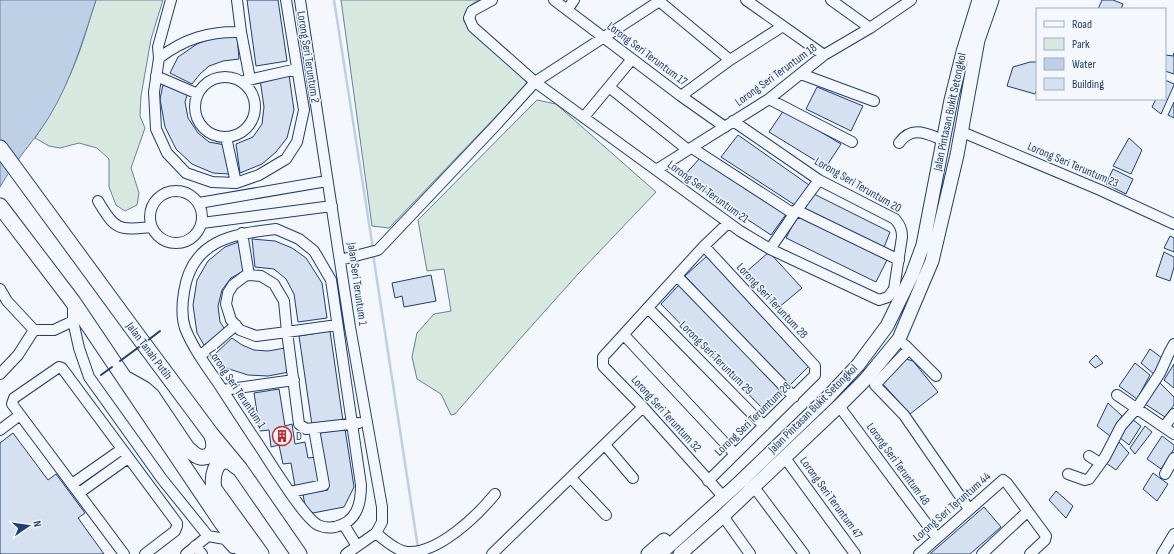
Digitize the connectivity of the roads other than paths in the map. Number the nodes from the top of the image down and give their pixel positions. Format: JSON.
{"nodes":[{"id":1,"x":171,"y":0,"type":"edge"},
{"id":2,"x":237,"y":0,"type":"edge"},
{"id":3,"x":286,"y":0,"type":"edge"},
{"id":4,"x":300,"y":0,"type":"edge"},
{"id":5,"x":492,"y":0,"type":"edge"},
{"id":6,"x":554,"y":0,"type":"edge"},
{"id":7,"x":574,"y":0,"type":"edge"},
{"id":8,"x":746,"y":0,"type":"edge"},
{"id":9,"x":831,"y":0,"type":"edge"},
{"id":10,"x":910,"y":0,"type":"edge"},
{"id":11,"x":979,"y":0,"type":"edge"},
{"id":12,"x":992,"y":0,"type":"edge"},
{"id":13,"x":654,"y":2,"type":"edge"},
{"id":14,"x":567,"y":10,"type":"junction"},
{"id":15,"x":783,"y":26,"type":"junction"},
{"id":16,"x":870,"y":28,"type":"junction"},
{"id":17,"x":241,"y":32,"type":"junction"},
{"id":18,"x":603,"y":38,"type":"junction"},
{"id":19,"x":824,"y":55,"type":"junction"},
{"id":20,"x":159,"y":58,"type":"junction"},
{"id":21,"x":632,"y":59,"type":"junction"},
{"id":22,"x":730,"y":60,"type":"junction"},
{"id":23,"x":297,"y":69,"type":"junction"},
{"id":24,"x":801,"y":74,"type":"junction"},
{"id":25,"x":156,"y":76,"type":"junction"},
{"id":26,"x":246,"y":80,"type":"junction"},
{"id":27,"x":535,"y":82,"type":"junction"},
{"id":28,"x":608,"y":87,"type":"junction"},
{"id":29,"x":198,"y":94,"type":"junction"},
{"id":30,"x":681,"y":96,"type":"junction"},
{"id":31,"x":769,"y":98,"type":"junction"},
{"id":32,"x":874,"y":101,"type":"dead end"},
{"id":33,"x":584,"y":117,"type":"junction"},
{"id":34,"x":729,"y":124,"type":"junction"},
{"id":35,"x":962,"y":132,"type":"junction"},
{"id":36,"x":226,"y":137,"type":"junction"},
{"id":37,"x":943,"y":140,"type":"junction"},
{"id":38,"x":852,"y":142,"type":"dead end"},
{"id":39,"x":899,"y":142,"type":"dead end"},
{"id":40,"x":0,"y":148,"type":"edge"},
{"id":41,"x":690,"y":149,"type":"junction"},
{"id":42,"x":957,"y":155,"type":"junction"},
{"id":43,"x":940,"y":157,"type":"junction"},
{"id":44,"x":656,"y":170,"type":"junction"},
{"id":45,"x":259,"y":175,"type":"junction"},
{"id":46,"x":819,"y":180,"type":"junction"},
{"id":47,"x":327,"y":181,"type":"junction"},
{"id":48,"x":236,"y":183,"type":"junction"},
{"id":49,"x":262,"y":192,"type":"junction"},
{"id":50,"x":98,"y":201,"type":"dead end"},
{"id":51,"x":199,"y":203,"type":"junction"},
{"id":52,"x":0,"y":206,"type":"edge"},
{"id":53,"x":332,"y":206,"type":"junction"},
{"id":54,"x":795,"y":212,"type":"junction"},
{"id":55,"x":275,"y":214,"type":"junction"},
{"id":56,"x":202,"y":223,"type":"junction"},
{"id":57,"x":728,"y":223,"type":"junction"},
{"id":58,"x":1174,"y":224,"type":"edge"},
{"id":59,"x":152,"y":227,"type":"junction"},
{"id":60,"x":276,"y":229,"type":"junction"},
{"id":61,"x":242,"y":233,"type":"junction"},
{"id":62,"x":704,"y":246,"type":"junction"},
{"id":63,"x":770,"y":249,"type":"junction"},
{"id":64,"x":340,"y":260,"type":"junction"},
{"id":65,"x":899,"y":260,"type":"junction"},
{"id":66,"x":249,"y":275,"type":"junction"},
{"id":67,"x":677,"y":276,"type":"junction"},
{"id":68,"x":0,"y":289,"type":"edge"},
{"id":69,"x":879,"y":300,"type":"joint"},
{"id":70,"x":73,"y":302,"type":"junction"},
{"id":71,"x":648,"y":308,"type":"junction"},
{"id":72,"x":73,"y":321,"type":"junction"},
{"id":73,"x":236,"y":325,"type":"junction"},
{"id":74,"x":337,"y":325,"type":"junction"},
{"id":75,"x":34,"y":330,"type":"junction"},
{"id":76,"x":287,"y":332,"type":"junction"},
{"id":77,"x":624,"y":335,"type":"junction"},
{"id":78,"x":899,"y":339,"type":"junction"},
{"id":79,"x":1174,"y":344,"type":"edge"},
{"id":80,"x":908,"y":349,"type":"junction"},
{"id":81,"x":200,"y":356,"type":"junction"},
{"id":82,"x":0,"y":374,"type":"edge"},
{"id":83,"x":815,"y":375,"type":"joint"},
{"id":84,"x":936,"y":376,"type":"dead end"},
{"id":85,"x":124,"y":378,"type":"junction"},
{"id":86,"x":294,"y":380,"type":"junction"},
{"id":87,"x":222,"y":390,"type":"junction"},
{"id":88,"x":1117,"y":395,"type":"dead end"},
{"id":89,"x":794,"y":397,"type":"junction"},
{"id":90,"x":839,"y":406,"type":"junction"},
{"id":91,"x":643,"y":407,"type":"junction"},
{"id":92,"x":1137,"y":408,"type":"junction"},
{"id":93,"x":20,"y":414,"type":"junction"},
{"id":94,"x":1174,"y":414,"type":"edge"},
{"id":95,"x":366,"y":422,"type":"junction"},
{"id":96,"x":352,"y":424,"type":"junction"},
{"id":97,"x":764,"y":426,"type":"junction"},
{"id":98,"x":1164,"y":428,"type":"junction"},
{"id":99,"x":314,"y":429,"type":"junction"},
{"id":100,"x":0,"y":430,"type":"edge"},
{"id":101,"x":211,"y":434,"type":"junction"},
{"id":102,"x":1174,"y":434,"type":"edge"},
{"id":103,"x":138,"y":445,"type":"junction"},
{"id":104,"x":605,"y":445,"type":"junction"},
{"id":105,"x":125,"y":454,"type":"junction"},
{"id":106,"x":735,"y":454,"type":"junction"},
{"id":107,"x":1089,"y":456,"type":"dead end"},
{"id":108,"x":785,"y":458,"type":"junction"},
{"id":109,"x":1174,"y":458,"type":"edge"},
{"id":110,"x":1100,"y":463,"type":"junction"},
{"id":111,"x":240,"y":469,"type":"junction"},
{"id":112,"x":1068,"y":474,"type":"dead end"},
{"id":113,"x":1165,"y":474,"type":"dead end"},
{"id":114,"x":571,"y":478,"type":"junction"},
{"id":115,"x":633,"y":478,"type":"dead end"},
{"id":116,"x":708,"y":481,"type":"junction"},
{"id":117,"x":741,"y":481,"type":"junction"},
{"id":118,"x":72,"y":484,"type":"junction"},
{"id":119,"x":754,"y":487,"type":"junction"},
{"id":120,"x":290,"y":492,"type":"junction"},
{"id":121,"x":79,"y":493,"type":"junction"},
{"id":122,"x":720,"y":493,"type":"junction"},
{"id":123,"x":495,"y":494,"type":"dead end"},
{"id":124,"x":970,"y":509,"type":"junction"},
{"id":125,"x":1027,"y":512,"type":"junction"},
{"id":126,"x":606,"y":515,"type":"dead end"},
{"id":127,"x":724,"y":516,"type":"junction"},
{"id":128,"x":344,"y":525,"type":"junction"},
{"id":129,"x":712,"y":525,"type":"junction"},
{"id":130,"x":376,"y":533,"type":"junction"},
{"id":131,"x":1174,"y":534,"type":"edge"},
{"id":132,"x":208,"y":536,"type":"junction"},
{"id":133,"x":936,"y":538,"type":"junction"},
{"id":134,"x":195,"y":546,"type":"junction"},
{"id":135,"x":357,"y":546,"type":"junction"},
{"id":136,"x":425,"y":551,"type":"edge"},
{"id":137,"x":499,"y":552,"type":"edge"},
{"id":138,"x":124,"y":554,"type":"edge"},
{"id":139,"x":145,"y":554,"type":"edge"},
{"id":140,"x":186,"y":554,"type":"edge"},
{"id":141,"x":202,"y":554,"type":"edge"},
{"id":142,"x":238,"y":554,"type":"edge"},
{"id":143,"x":245,"y":554,"type":"edge"},
{"id":144,"x":261,"y":554,"type":"edge"},
{"id":145,"x":299,"y":554,"type":"edge"},
{"id":146,"x":346,"y":554,"type":"edge"},
{"id":147,"x":648,"y":554,"type":"edge"},
{"id":148,"x":660,"y":554,"type":"edge"},
{"id":149,"x":680,"y":554,"type":"edge"},
{"id":150,"x":693,"y":554,"type":"edge"},
{"id":151,"x":750,"y":554,"type":"edge"},
{"id":152,"x":804,"y":554,"type":"edge"},
{"id":153,"x":855,"y":554,"type":"edge"},
{"id":154,"x":918,"y":554,"type":"edge"},
{"id":155,"x":982,"y":554,"type":"edge"},
{"id":156,"x":1030,"y":554,"type":"edge"},
{"id":157,"x":1162,"y":554,"type":"edge"}],
"edges":[{"from":1,"to":20,"type":"street","name":"Lorong Seri Teruntum 2"},
{"from":2,"to":17,"type":"street"},
{"from":3,"to":23,"type":"street","name":"Lorong Seri Teruntum 2"},
{"from":4,"to":47,"type":"street","name":"Jalan Seri Teruntum 1"},
{"from":5,"to":27,"type":"street","name":"Lorong Seri Teruntum 21"},
{"from":6,"to":14,"type":"street","name":"Lorong Seri Teruntum 17"},
{"from":7,"to":14,"type":"street"},
{"from":8,"to":15,"type":"street"},
{"from":9,"to":16,"type":"street"},
{"from":10,"to":16,"type":"street","name":"Lorong Seri Teruntum 18"},
{"from":11,"to":37,"type":"main road","name":"Jalan Pintasan Bukit Setongkol"},
{"from":12,"to":35,"type":"main road","name":"Jalan Pintasan Bukit Setongkol"},
{"from":13,"to":18,"type":"street"},
{"from":13,"to":22,"type":"street"},
{"from":14,"to":18,"type":"street","name":"Lorong Seri Teruntum 17"},
{"from":15,"to":19,"type":"street"},
{"from":15,"to":22,"type":"street"},
{"from":16,"to":19,"type":"street","name":"Lorong Seri Teruntum 18"},
{"from":17,"to":20,"type":"street"},
{"from":17,"to":26,"type":"street"},
{"from":18,"to":21,"type":"street","name":"Lorong Seri Teruntum 17"},
{"from":18,"to":27,"type":"street"},
{"from":19,"to":24,"type":"street","name":"Lorong Seri Teruntum 18"},
{"from":20,"to":25,"type":"street","name":"Lorong Seri Teruntum 2"},
{"from":21,"to":28,"type":"street"},
{"from":21,"to":30,"type":"street","name":"Lorong Seri Teruntum 17"},
{"from":22,"to":30,"type":"street"},
{"from":23,"to":26,"type":"street"},
{"from":23,"to":45,"type":"street","name":"Lorong Seri Teruntum 2"},
{"from":24,"to":31,"type":"street","name":"Lorong Seri Teruntum 18"},
{"from":24,"to":32,"type":"street"},
{"from":25,"to":29,"type":"street"},
{"from":25,"to":48,"type":"street","name":"Lorong Seri Teruntum 2"},
{"from":26,"to":29,"type":"street"},
{"from":26,"to":36,"type":"street"},
{"from":27,"to":33,"type":"street","name":"Lorong Seri Teruntum 21"},
{"from":27,"to":64,"type":"street"},
{"from":28,"to":33,"type":"street"},
{"from":28,"to":41,"type":"street"},
{"from":29,"to":36,"type":"street"},
{"from":30,"to":34,"type":"street","name":"Lorong Seri Teruntum 17"},
{"from":31,"to":34,"type":"street","name":"Lorong Seri Teruntum 18"},
{"from":31,"to":38,"type":"street"},
{"from":33,"to":44,"type":"street","name":"Lorong Seri Teruntum 21"},
{"from":34,"to":41,"type":"street","name":"Lorong Seri Teruntum 18"},
{"from":34,"to":46,"type":"street","name":"Lorong Seri Teruntum 20"},
{"from":35,"to":42,"type":"main road","name":"Jalan Pintasan Bukit Setongkol"},
{"from":35,"to":58,"type":"street","name":"Lorong Seri Teruntum 23"},
{"from":36,"to":48,"type":"street"},
{"from":37,"to":39,"type":"street"},
{"from":37,"to":43,"type":"main road","name":"Jalan Pintasan Bukit Setongkol"},
{"from":40,"to":101,"type":"highway","name":"Jalan Tanah Putih"},
{"from":41,"to":44,"type":"street","name":"Lorong Seri Teruntum 18"},
{"from":41,"to":54,"type":"street"},
{"from":42,"to":43,"type":"main road"},
{"from":42,"to":78,"type":"main road","name":"Jalan Pintasan Bukit Setongkol"},
{"from":43,"to":117,"type":"main road","name":"Jalan Pintasan Bukit Setongkol"},
{"from":44,"to":57,"type":"street","name":"Lorong Seri Teruntum 21"},
{"from":45,"to":48,"type":"street","name":"Lorong Seri Teruntum 2"},
{"from":45,"to":49,"type":"street"},
{"from":46,"to":54,"type":"street"},
{"from":46,"to":65,"type":"street","name":"Lorong Seri Teruntum 20"},
{"from":47,"to":49,"type":"street"},
{"from":47,"to":53,"type":"street","name":"Jalan Seri Teruntum 1"},
{"from":49,"to":51,"type":"street"},
{"from":50,"to":59,"type":"street"},
{"from":51,"to":56,"type":"street"},
{"from":51,"to":59,"type":"street"},
{"from":52,"to":70,"type":"highway"},
{"from":53,"to":55,"type":"street"},
{"from":53,"to":64,"type":"street","name":"Jalan Seri Teruntum 1"},
{"from":54,"to":63,"type":"street"},
{"from":54,"to":65,"type":"street"},
{"from":55,"to":56,"type":"street"},
{"from":55,"to":60,"type":"street"},
{"from":56,"to":59,"type":"street"},
{"from":57,"to":62,"type":"street"},
{"from":57,"to":63,"type":"street","name":"Lorong Seri Teruntum 21"},
{"from":60,"to":61,"type":"street","name":"Lorong Seri Teruntum 1"},
{"from":60,"to":74,"type":"street"},
{"from":61,"to":66,"type":"street"},
{"from":61,"to":81,"type":"street","name":"Lorong Seri Teruntum 1"},
{"from":62,"to":67,"type":"street"},
{"from":62,"to":83,"type":"street","name":"Lorong Seri Teruntum 28"},
{"from":63,"to":69,"type":"street","name":"Lorong Seri Teruntum 21"},
{"from":64,"to":95,"type":"street","name":"Jalan Seri Teruntum 1"},
{"from":65,"to":69,"type":"street","name":"Lorong Seri Teruntum 20"},
{"from":66,"to":73,"type":"street"},
{"from":66,"to":76,"type":"street"},
{"from":67,"to":71,"type":"street"},
{"from":67,"to":89,"type":"street"},
{"from":68,"to":75,"type":"street"},
{"from":70,"to":72,"type":"street"},
{"from":70,"to":85,"type":"highway"},
{"from":71,"to":77,"type":"street"},
{"from":71,"to":97,"type":"street","name":"Lorong Seri Teruntum 29"},
{"from":72,"to":75,"type":"street"},
{"from":72,"to":103,"type":"street"},
{"from":73,"to":76,"type":"street"},
{"from":73,"to":81,"type":"street"},
{"from":74,"to":76,"type":"street"},
{"from":74,"to":96,"type":"street"},
{"from":75,"to":82,"type":"street"},
{"from":76,"to":86,"type":"street"},
{"from":77,"to":91,"type":"street","name":"Lorong Seri Teruntum 32"},
{"from":77,"to":106,"type":"street"},
{"from":78,"to":80,"type":"street"},
{"from":78,"to":90,"type":"main road","name":"Jalan Pintasan Bukit Setongkol"},
{"from":79,"to":92,"type":"street"},
{"from":80,"to":84,"type":"street"},
{"from":80,"to":124,"type":"street"},
{"from":81,"to":87,"type":"street","name":"Lorong Seri Teruntum 1"},
{"from":83,"to":89,"type":"street","name":"Lorong Seri Terumtum 28"},
{"from":85,"to":101,"type":"highway"},
{"from":85,"to":143,"type":"highway"},
{"from":86,"to":87,"type":"street"},
{"from":86,"to":99,"type":"street"},
{"from":87,"to":120,"type":"street","name":"Lorong Seri Teruntum 1"},
{"from":88,"to":92,"type":"street"},
{"from":89,"to":97,"type":"street","name":"Lorong Seri Terumtum 28"},
{"from":90,"to":108,"type":"main road","name":"Jalan Pintasan Bukit Setongkol"},
{"from":90,"to":133,"type":"street","name":"Lorong Seri Teruntum 48"},
{"from":91,"to":104,"type":"street"},
{"from":91,"to":116,"type":"street","name":"Lorong Seri Teruntum 32"},
{"from":92,"to":98,"type":"street"},
{"from":92,"to":110,"type":"street"},
{"from":93,"to":100,"type":"street"},
{"from":93,"to":105,"type":"street"},
{"from":93,"to":118,"type":"street"},
{"from":94,"to":98,"type":"street"},
{"from":95,"to":96,"type":"street"},
{"from":95,"to":130,"type":"street","name":"Jalan Seri Teruntum 1"},
{"from":96,"to":99,"type":"street"},
{"from":96,"to":128,"type":"street"},
{"from":97,"to":106,"type":"street","name":"Lorong Seri Terumtum 28"},
{"from":98,"to":102,"type":"street"},
{"from":99,"to":120,"type":"street"},
{"from":101,"to":111,"type":"highway","name":"Jalan Tanah Putih"},
{"from":103,"to":105,"type":"street"},
{"from":103,"to":132,"type":"street"},
{"from":104,"to":114,"type":"street"},
{"from":104,"to":115,"type":"street"},
{"from":105,"to":118,"type":"street"},
{"from":105,"to":121,"type":"street"},
{"from":105,"to":139,"type":"street"},
{"from":106,"to":116,"type":"street","name":"Lorong Seri Terumtum 28"},
{"from":107,"to":110,"type":"street"},
{"from":108,"to":119,"type":"main road","name":"Jalan Pintasan Bukit Setongkol"},
{"from":108,"to":153,"type":"street","name":"Lorong Seri Teruntum 47"},
{"from":109,"to":113,"type":"street"},
{"from":110,"to":112,"type":"street"},
{"from":111,"to":144,"type":"highway"},
{"from":111,"to":145,"type":"highway","name":"Jalan Tanah Putih"},
{"from":114,"to":126,"type":"street"},
{"from":114,"to":137,"type":"street"},
{"from":116,"to":122,"type":"street","name":"Lorong Seri Teruntum 32"},
{"from":117,"to":122,"type":"main road"},
{"from":117,"to":148,"type":"main road","name":"Jalan Pintasan Bukit Setongkol"},
{"from":118,"to":121,"type":"street"},
{"from":119,"to":127,"type":"main road","name":"Jalan Pintasan Bukit Setongkol"},
{"from":119,"to":152,"type":"street"},
{"from":120,"to":128,"type":"street","name":"Lorong Seri Teruntum 1"},
{"from":121,"to":138,"type":"street"},
{"from":122,"to":147,"type":"main road"},
{"from":123,"to":136,"type":"street"},
{"from":124,"to":125,"type":"street","name":"Lorong Seri Teruntum 44"},
{"from":124,"to":133,"type":"street","name":"Lorong Seri Teruntum 44"},
{"from":125,"to":155,"type":"street"},
{"from":125,"to":156,"type":"street"},
{"from":127,"to":129,"type":"main road","name":"Jalan Pintasan Bukit Setongkol"},
{"from":127,"to":151,"type":"street"},
{"from":128,"to":135,"type":"street"},
{"from":129,"to":149,"type":"main road"},
{"from":129,"to":150,"type":"main road","name":"Jalan Pintasan Bukit Setongkol"},
{"from":130,"to":135,"type":"street"},
{"from":130,"to":136,"type":"street"},
{"from":131,"to":157,"type":"street"},
{"from":132,"to":134,"type":"street"},
{"from":132,"to":142,"type":"street"},
{"from":133,"to":154,"type":"street","name":"Lorong Seri Teruntum 44"},
{"from":134,"to":140,"type":"street"},
{"from":134,"to":141,"type":"street"},
{"from":135,"to":146,"type":"street"}]}
